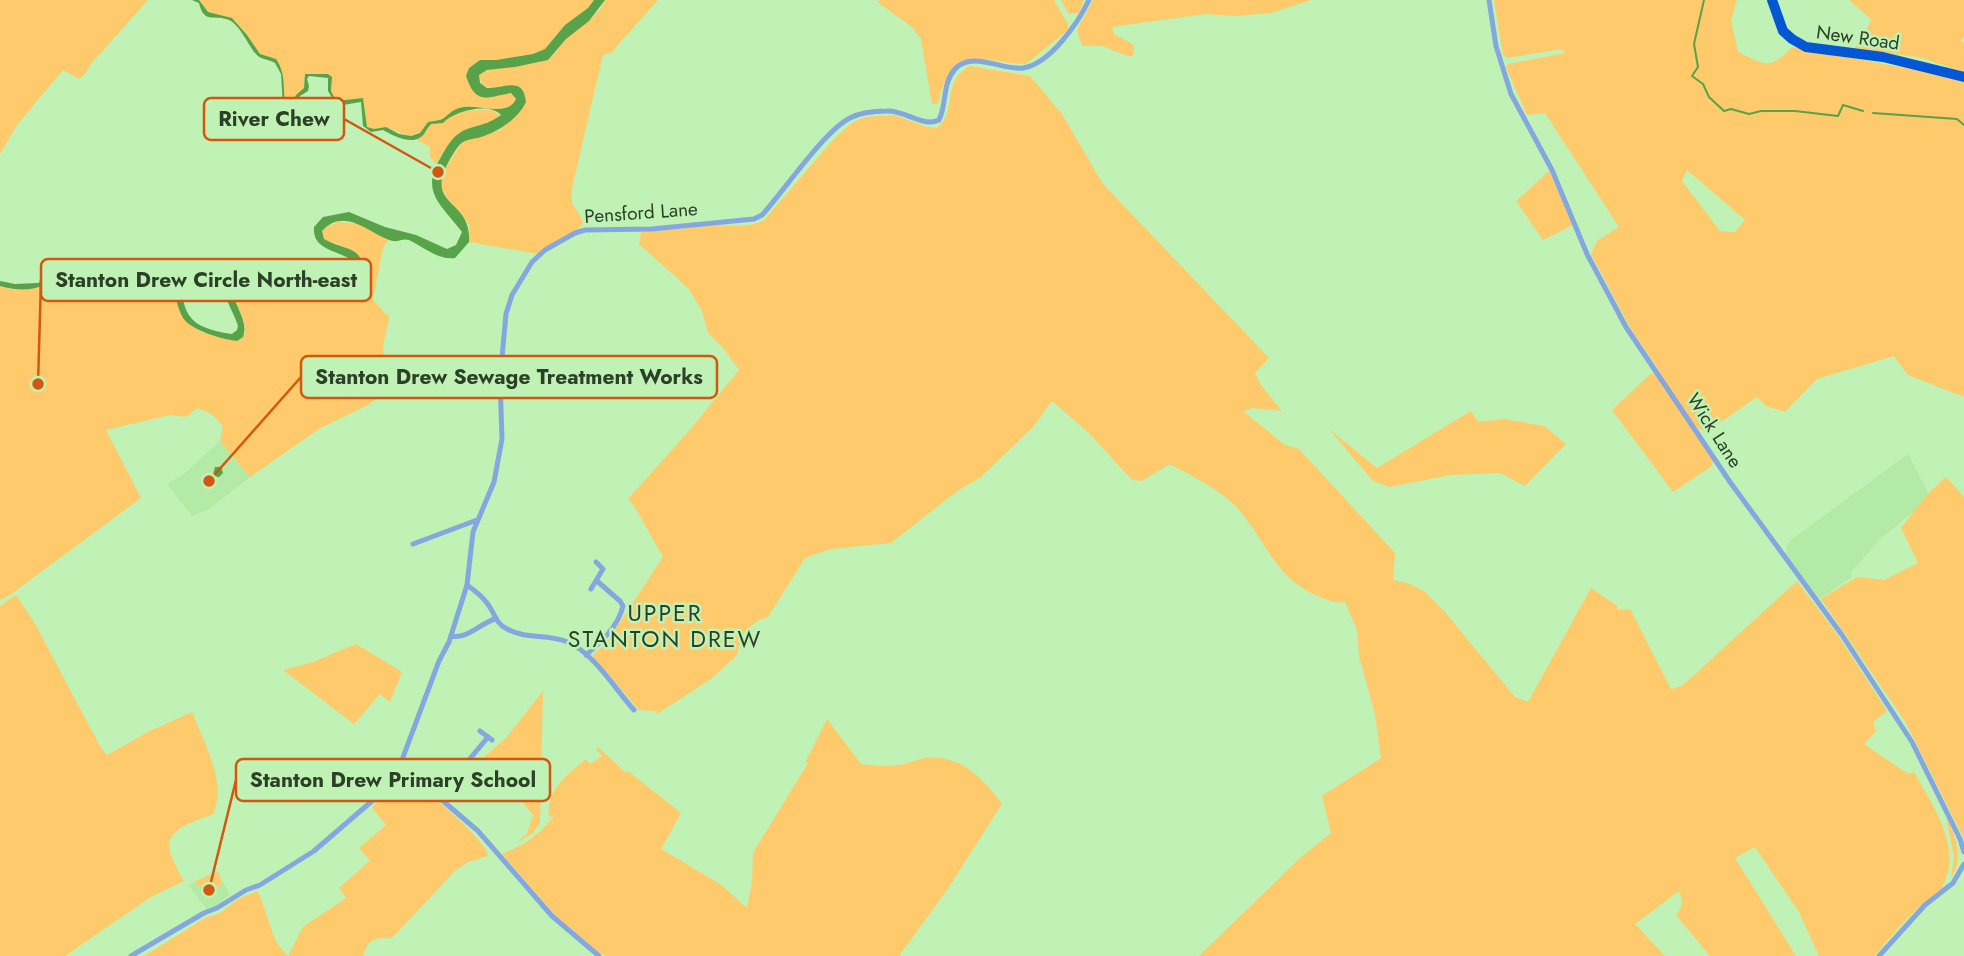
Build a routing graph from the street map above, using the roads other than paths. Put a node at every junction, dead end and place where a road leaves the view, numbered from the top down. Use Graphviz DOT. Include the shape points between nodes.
graph roads {
  1 [pos="1089,0"];
  2 [pos="1489,0"];
  3 [pos="1772,0"];
  4 [pos="1964,77"];
  5 [pos="477,520"];
  6 [pos="413,544"];
  7 [pos="596,562"];
  8 [pos="597,581"];
  9 [pos="467,585"];
  10 [pos="591,589"];
  11 [pos="495,619"];
  12 [pos="451,636"];
  13 [pos="586,654"];
  14 [pos="634,710"];
  15 [pos="480,731"];
  16 [pos="399,768"];
  17 [pos="439,796"];
  18 [pos="1964,852"];
  19 [pos="1964,864"];
  20 [pos="131,956"];
  21 [pos="599,956"];
  22 [pos="1879,956"];
  1 -- 5 [label="street, Pensford Lane" via="1072,31 1035,63 1019,68 969,62 955,70 939,120 928,122 886,111 865,113 842,123 754,219 586,230 545,250 521,277 506,314 500,379 502,439 494,482"];
  2 -- 18 [label="street, Wick Lane" via="1500,63 1511,94 1626,327 1912,742"];
  3 -- 4 [label="highway, New Road" via="1783,30 1806,47 1883,57"];
  5 -- 6 [label="street"];
  5 -- 9 [label="street, Pensford Lane"];
  7 -- 8 [label="street" via="603,569"];
  8 -- 10 [label="street"];
  8 -- 13 [label="street" via="620,601 622,611 602,642"];
  9 -- 11 [label="street" via="486,601"];
  9 -- 12 [label="street, Pensford Lane"];
  11 -- 12 [label="street" via="465,635"];
  11 -- 13 [label="street" via="517,633 566,641"];
  12 -- 16 [label="street, Pensford Lane"];
  13 -- 14 [label="street"];
  15 -- 17 [label="street" via="490,739"];
  16 -- 17 [label="street"];
  16 -- 20 [label="street, Pensford Lane" via="372,801 314,851"];
  17 -- 21 [label="street" via="478,831 552,916"];
  19 -- 22 [label="street" via="1953,883 1925,905"];
}
